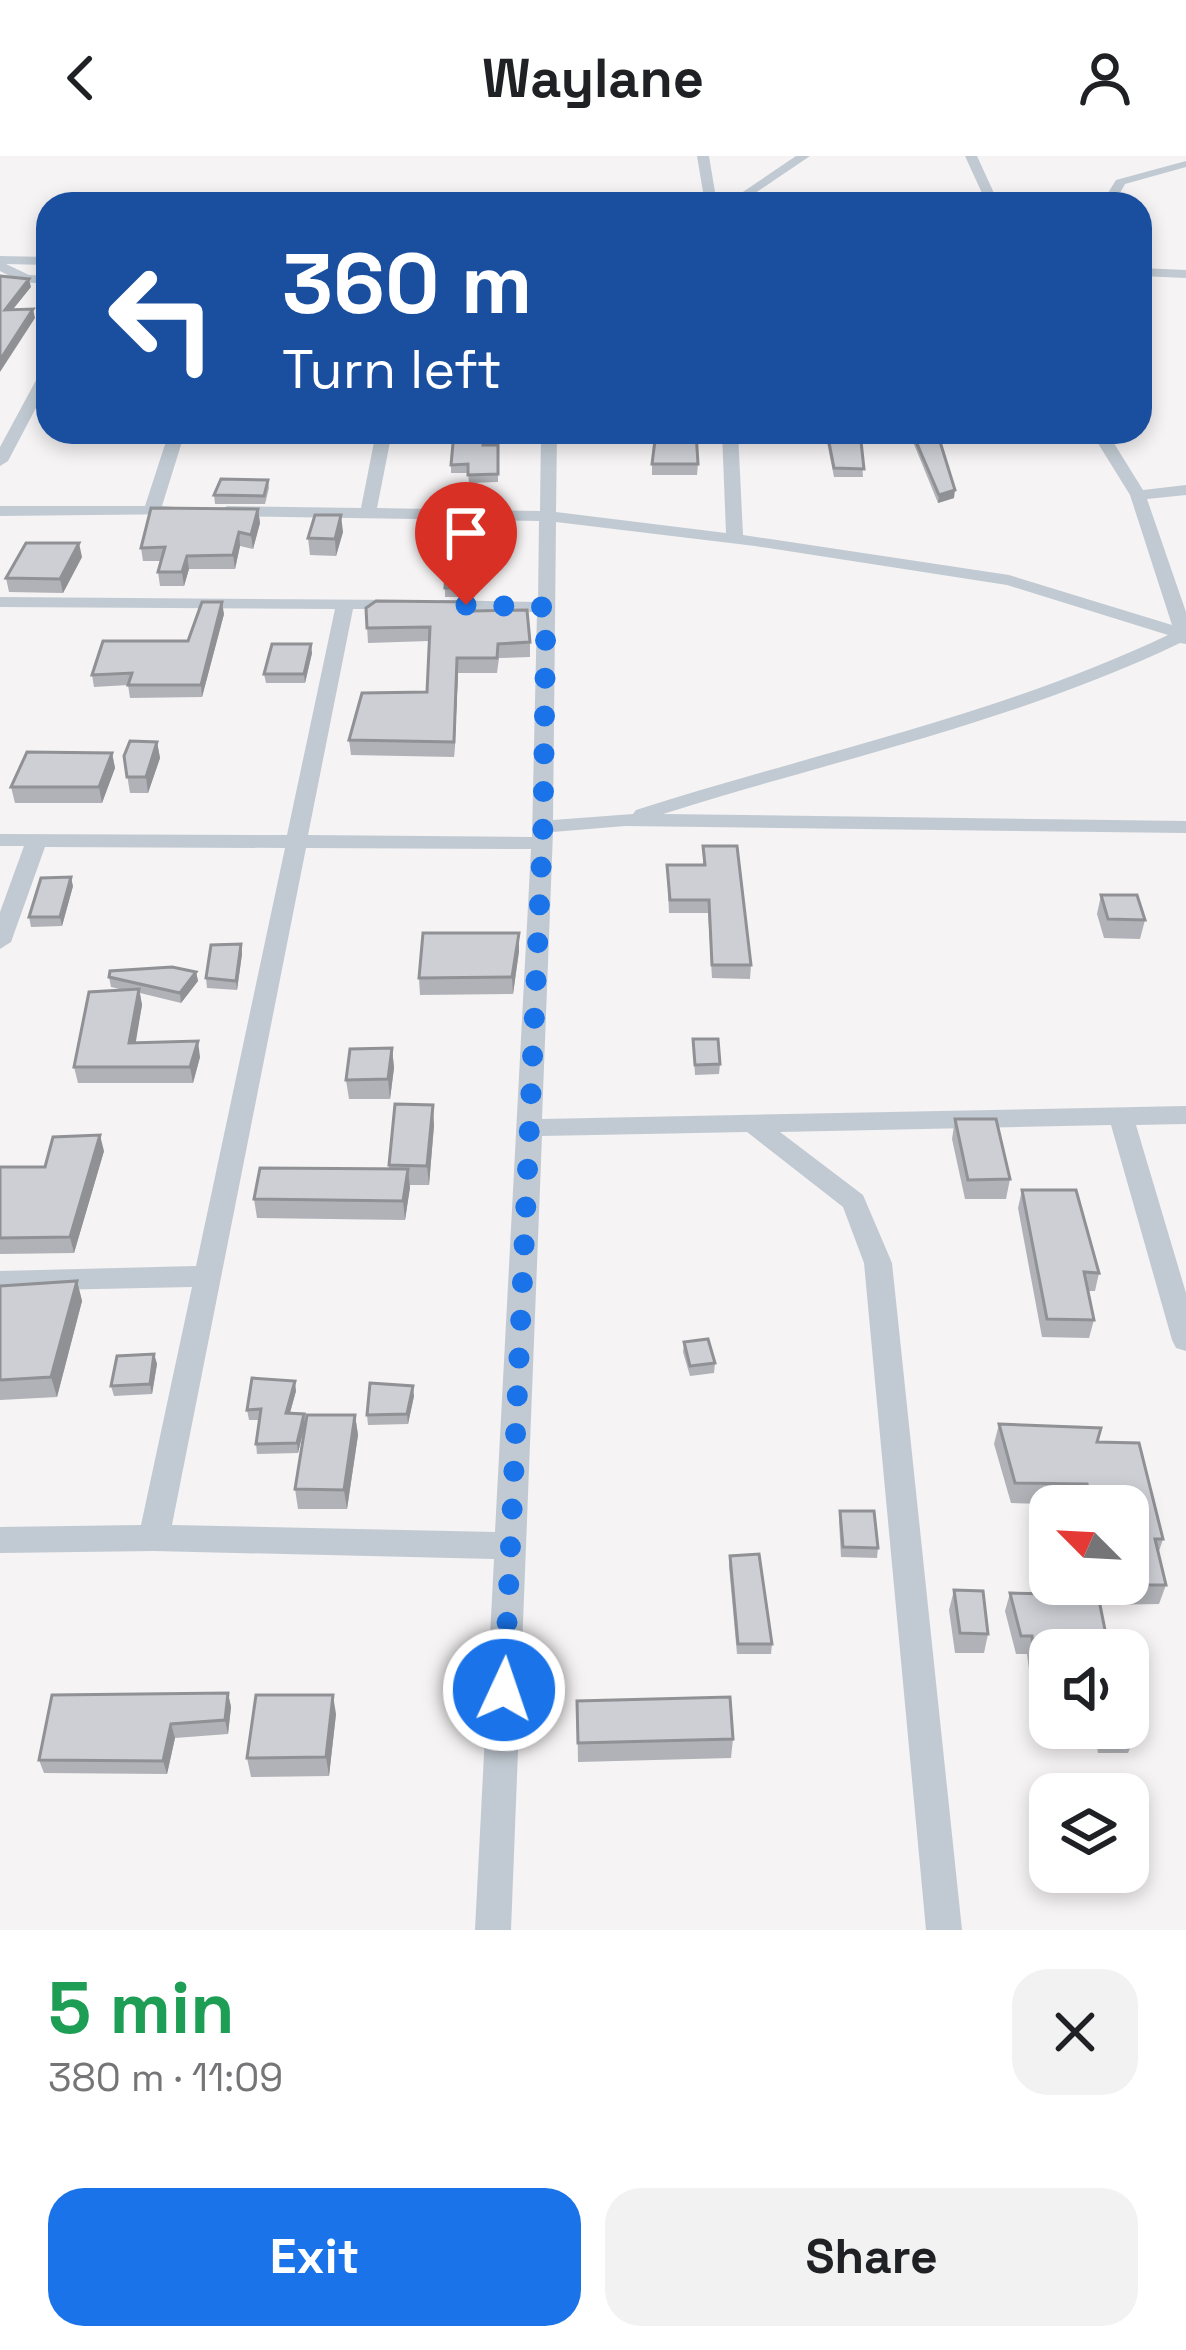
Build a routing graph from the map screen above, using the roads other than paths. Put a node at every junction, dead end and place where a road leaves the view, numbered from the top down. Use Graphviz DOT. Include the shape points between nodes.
graph roads {
  1 [pos="703,156"];
  2 [pos="805,156"];
  3 [pos="971,156"];
  4 [pos="1186,164"];
  5 [pos="710,192"];
  6 [pos="750,192"];
  7 [pos="988,192"];
  8 [pos="1115,192"];
  9 [pos="36,262"];
  10 [pos="0,263"];
  11 [pos="1152,273"];
  12 [pos="1186,274"];
  13 [pos="36,279"];
  14 [pos="36,394"];
  15 [pos="173,444"];
  16 [pos="382,444"];
  17 [pos="549,444"];
  18 [pos="731,444"];
  19 [pos="1106,444"];
  20 [pos="0,461"];
  21 [pos="1186,490"];
  22 [pos="1138,495"];
  23 [pos="0,511"];
  24 [pos="152,511"];
  25 [pos="194,511"];
  26 [pos="215,511"];
  27 [pos="368,513"];
  28 [pos="548,516"];
  29 [pos="735,538"];
  30 [pos="0,602"];
  31 [pos="345,604"];
  32 [pos="546,607"];
  33 [pos="1185,636"];
  34 [pos="625,820"];
  35 [pos="1186,827"];
  36 [pos="542,835"];
  37 [pos="0,840"];
  38 [pos="37,840"];
  39 [pos="293,842"];
  40 [pos="0,941"];
  41 [pos="1120,1114"];
  42 [pos="1186,1115"];
  43 [pos="751,1123"];
  44 [pos="529,1128"];
  45 [pos="206,1276"];
  46 [pos="0,1281"];
  47 [pos="1186,1340"];
  48 [pos="154,1538"];
  49 [pos="0,1540"];
  50 [pos="511,1546"];
  51 [pos="494,1930"];
  52 [pos="944,1930"];
  1 -- 5 [label="street"];
  2 -- 6 [label="street"];
  3 -- 7 [label="street"];
  4 -- 8 [label="street" via="1120,182"];
  9 -- 10 [label="street"];
  10 -- 13 [label="street"];
  11 -- 12 [label="street"];
  14 -- 20 [label="street"];
  15 -- 24 [label="street"];
  16 -- 27 [label="street"];
  17 -- 28 [label="street"];
  18 -- 29 [label="street"];
  19 -- 22 [label="street"];
  21 -- 22 [label="street"];
  22 -- 33 [label="street"];
  23 -- 24 [label="street"];
  24 -- 25 [label="street"];
  26 -- 27 [label="street"];
  27 -- 28 [label="street"];
  28 -- 29 [label="street"];
  28 -- 32 [label="street"];
  29 -- 33 [label="street" via="1009,580"];
  30 -- 31 [label="street"];
  31 -- 32 [label="street"];
  31 -- 39 [label="street"];
  32 -- 36 [label="street"];
  33 -- 34 [label="street" via="1070,686 888,746"];
  34 -- 35 [label="street"];
  34 -- 36 [label="street"];
  36 -- 39 [label="street"];
  36 -- 44 [label="street"];
  37 -- 38 [label="street"];
  38 -- 39 [label="street"];
  38 -- 40 [label="street"];
  39 -- 45 [label="street"];
  41 -- 42 [label="street"];
  41 -- 43 [label="street"];
  41 -- 47 [label="street"];
  43 -- 44 [label="street"];
  43 -- 52 [label="street" via="854,1202 878,1263"];
  44 -- 50 [label="street"];
  45 -- 46 [label="street"];
  45 -- 48 [label="street"];
  48 -- 49 [label="street"];
  48 -- 50 [label="street"];
  50 -- 51 [label="street"];
}
